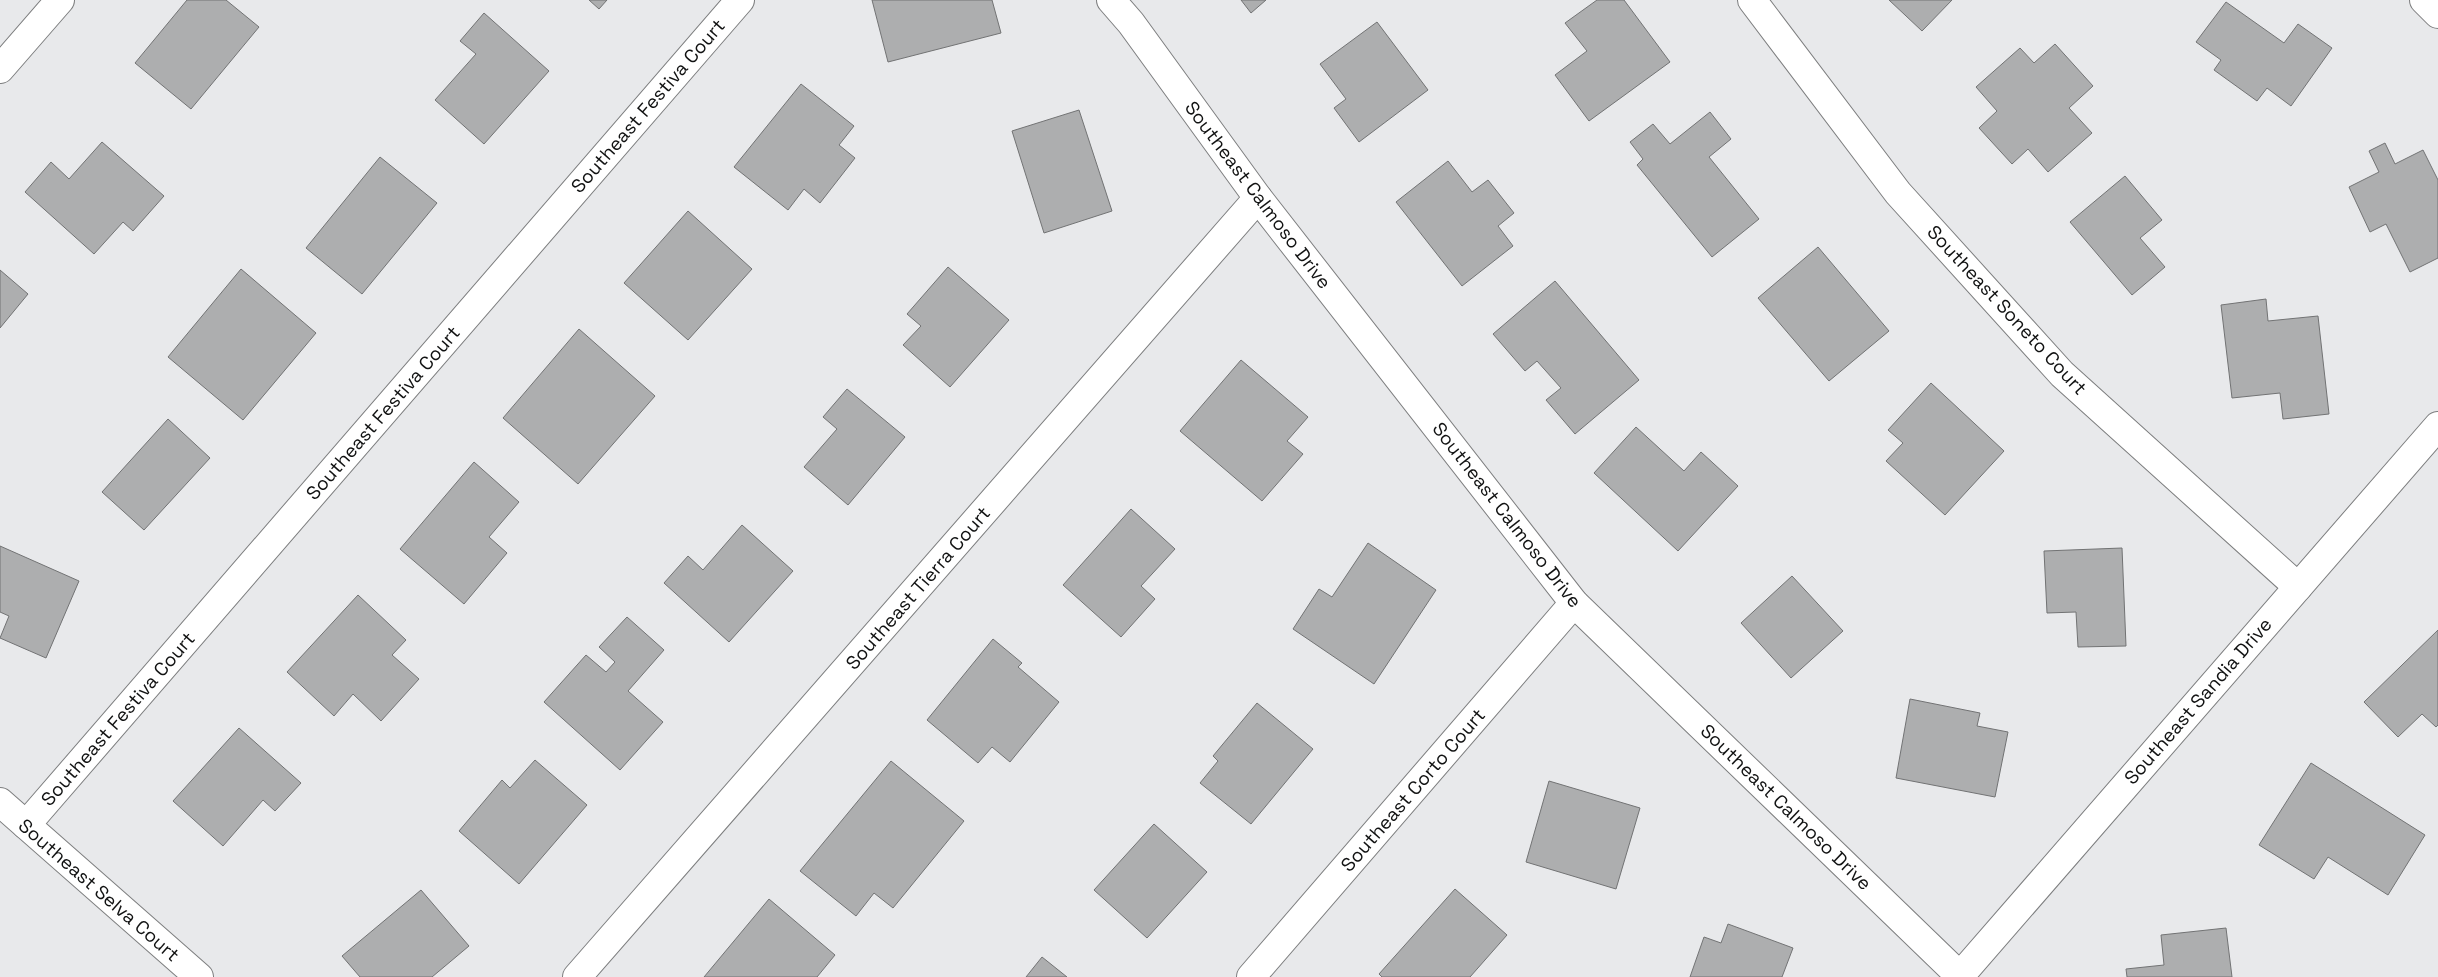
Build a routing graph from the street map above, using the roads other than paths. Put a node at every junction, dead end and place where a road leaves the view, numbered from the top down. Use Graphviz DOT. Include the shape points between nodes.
graph roads {
  1 [pos="60,0"];
  2 [pos="740,0"];
  3 [pos="1111,0"];
  4 [pos="1752,0"];
  5 [pos="2424,0"];
  6 [pos="2438,14"];
  7 [pos="0,69"];
  8 [pos="1258,198"];
  9 [pos="2438,426"];
  10 [pos="2298,587"];
  11 [pos="1574,603"];
  12 [pos="0,802"];
  13 [pos="26,825"];
  14 [pos="199,977"];
  15 [pos="577,977"];
  16 [pos="1251,977"];
  17 [pos="1960,977"];
  1 -- 7 [label="street"];
  2 -- 13 [label="street, Southeast Festiva Court"];
  3 -- 8 [label="street, Southeast Calmoso Drive"];
  4 -- 10 [label="street, Southeast Soneto Court" via="1898,193 2062,374"];
  5 -- 6 [label="street"];
  8 -- 11 [label="street, Southeast Calmoso Drive"];
  8 -- 15 [label="street, Southeast Tierra Court"];
  9 -- 10 [label="street, Southeast Sandia Drive"];
  10 -- 17 [label="street, Southeast Sandia Drive"];
  11 -- 16 [label="street, Southeast Corto Court"];
  11 -- 17 [label="street, Southeast Calmoso Drive"];
  12 -- 13 [label="street, Southeast Selva Court"];
  13 -- 14 [label="street, Southeast Selva Court"];
}
